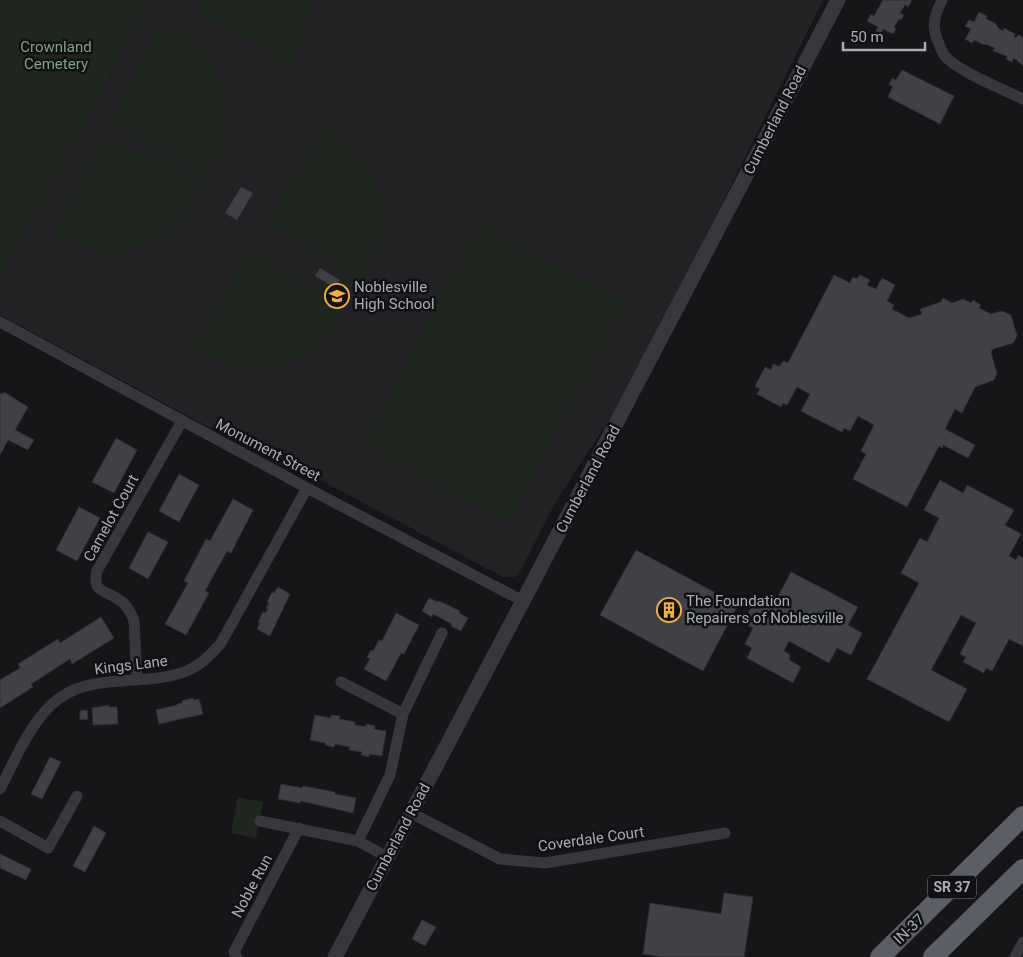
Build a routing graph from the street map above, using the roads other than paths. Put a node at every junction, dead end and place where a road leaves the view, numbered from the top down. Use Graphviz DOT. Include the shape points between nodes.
graph roads {
  1 [pos="838,0"];
  2 [pos="942,0"];
  3 [pos="1023,98"];
  4 [pos="0,322"];
  5 [pos="182,420"];
  6 [pos="307,488"];
  7 [pos="523,601"];
  8 [pos="442,633"];
  9 [pos="137,680"];
  10 [pos="341,682"];
  11 [pos="403,714"];
  12 [pos="0,789"];
  13 [pos="77,796"];
  14 [pos="411,813"];
  15 [pos="1023,816"];
  16 [pos="0,821"];
  17 [pos="260,821"];
  18 [pos="299,828"];
  19 [pos="725,833"];
  20 [pos="358,841"];
  21 [pos="387,857"];
  22 [pos="1023,869"];
  23 [pos="1023,942"];
  24 [pos="237,957"];
  25 [pos="335,957"];
  26 [pos="880,957"];
  27 [pos="933,957"];
  28 [pos="1015,957"];
  1 -- 7 [label="street, Cumberland Road"];
  2 -- 3 [label="street" via="934,24 944,54 966,71"];
  4 -- 5 [label="street, Monument Street"];
  5 -- 6 [label="street, Monument Street"];
  5 -- 9 [label="street, Camelot Court" via="95,579 100,590 118,599 132,615"];
  6 -- 7 [label="street, Monument Street"];
  6 -- 9 [label="street, Kings Lane" via="213,652 190,670"];
  7 -- 14 [label="street, Cumberland Road"];
  8 -- 11 [label="street"];
  9 -- 12 [label="street, Kings Lane" via="94,684 65,695 52,704 35,724"];
  10 -- 11 [label="street"];
  11 -- 20 [label="street" via="390,775"];
  13 -- 16 [label="street" via="48,848"];
  14 -- 19 [label="street, Coverdale Court" via="500,859 545,863"];
  14 -- 21 [label="street, Cumberland Road"];
  15 -- 26 [label="highway, IN-37 / SR 37"];
  17 -- 18 [label="street"];
  18 -- 20 [label="street"];
  18 -- 24 [label="street, Noble Run" via="234,952"];
  20 -- 21 [label="street"];
  21 -- 25 [label="street, Cumberland Road"];
  22 -- 27 [label="highway, SR 37"];
  23 -- 28 [label="street"];
}
